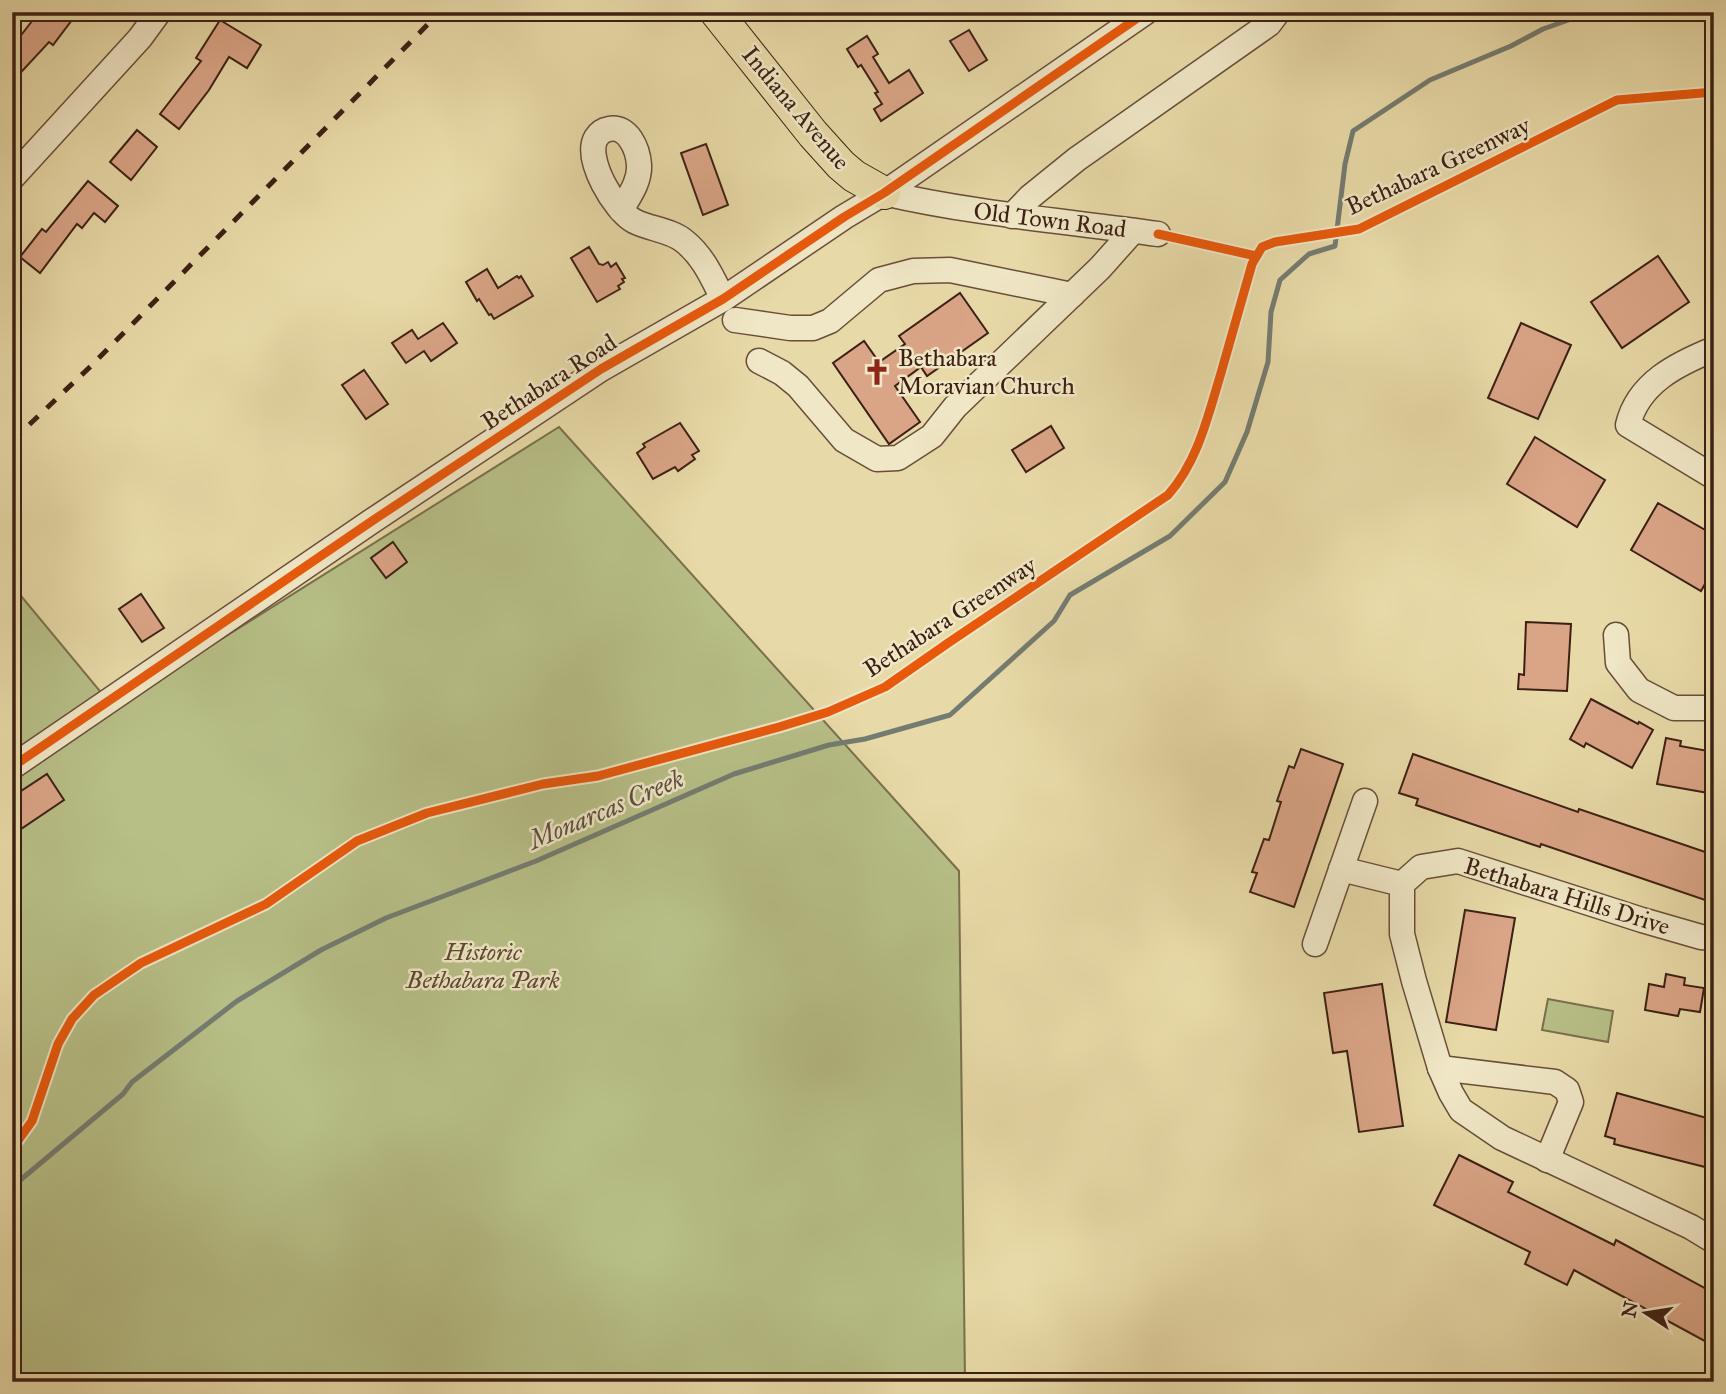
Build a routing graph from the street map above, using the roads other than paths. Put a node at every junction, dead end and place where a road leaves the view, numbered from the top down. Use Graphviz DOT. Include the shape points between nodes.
graph roads {
  1 [pos="159,12"];
  2 [pos="716,12"];
  3 [pos="1146,12"];
  4 [pos="1278,12"];
  5 [pos="12,178"];
  6 [pos="884,193"];
  7 [pos="621,210"];
  8 [pos="1012,216"];
  9 [pos="1133,231"];
  10 [pos="1158,234"];
  11 [pos="1072,295"];
  12 [pos="723,299"];
  13 [pos="735,320"];
  14 [pos="1714,349"];
  15 [pos="759,361"];
  16 [pos="1714,477"];
  17 [pos="1616,635"];
  18 [pos="1714,708"];
  19 [pos="12,767"];
  20 [pos="1365,800"];
  21 [pos="1341,869"];
  22 [pos="1402,884"];
  23 [pos="1714,938"];
  24 [pos="1315,944"];
  25 [pos="1440,1068"];
  26 [pos="1547,1160"];
  27 [pos="1714,1241"];
  1 -- 5 [label="street"];
  2 -- 6 [label="main road, Indiana Avenue" via="834,157 854,176"];
  3 -- 6 [label="street, Bethabara Road"];
  4 -- 8 [label="street" via="1269,24 1077,159"];
  6 -- 8 [label="street, Old Town Road"];
  6 -- 12 [label="street, Bethabara Road"];
  7 -- 12 [label="street" via="632,220 682,239 704,262"];
  8 -- 9 [label="street, Old Town Road"];
  9 -- 10 [label="street, Old Town Road"];
  9 -- 11 [label="street"];
  11 -- 13 [label="street" via="950,270 913,271 879,281 830,321 813,328"];
  11 -- 15 [label="street" via="955,407 932,436 898,458 877,459 844,440 798,386"];
  12 -- 19 [label="street, Bethabara Road" via="601,369"];
  14 -- 16 [label="street" via="1682,362 1650,384 1637,398 1628,425"];
  17 -- 18 [label="street" via="1618,663 1639,690 1674,708"];
  20 -- 21 [label="street"];
  21 -- 22 [label="street"];
  21 -- 24 [label="street"];
  22 -- 23 [label="street, Bethabara Hills Drive" via="1421,867 1458,861 1642,920"];
  22 -- 25 [label="street" via="1402,934"];
  25 -- 26 [label="street" via="1461,1110 1502,1138"];
  25 -- 26 [label="street" via="1555,1082 1567,1090 1571,1102"];
  26 -- 27 [label="street"];
}
